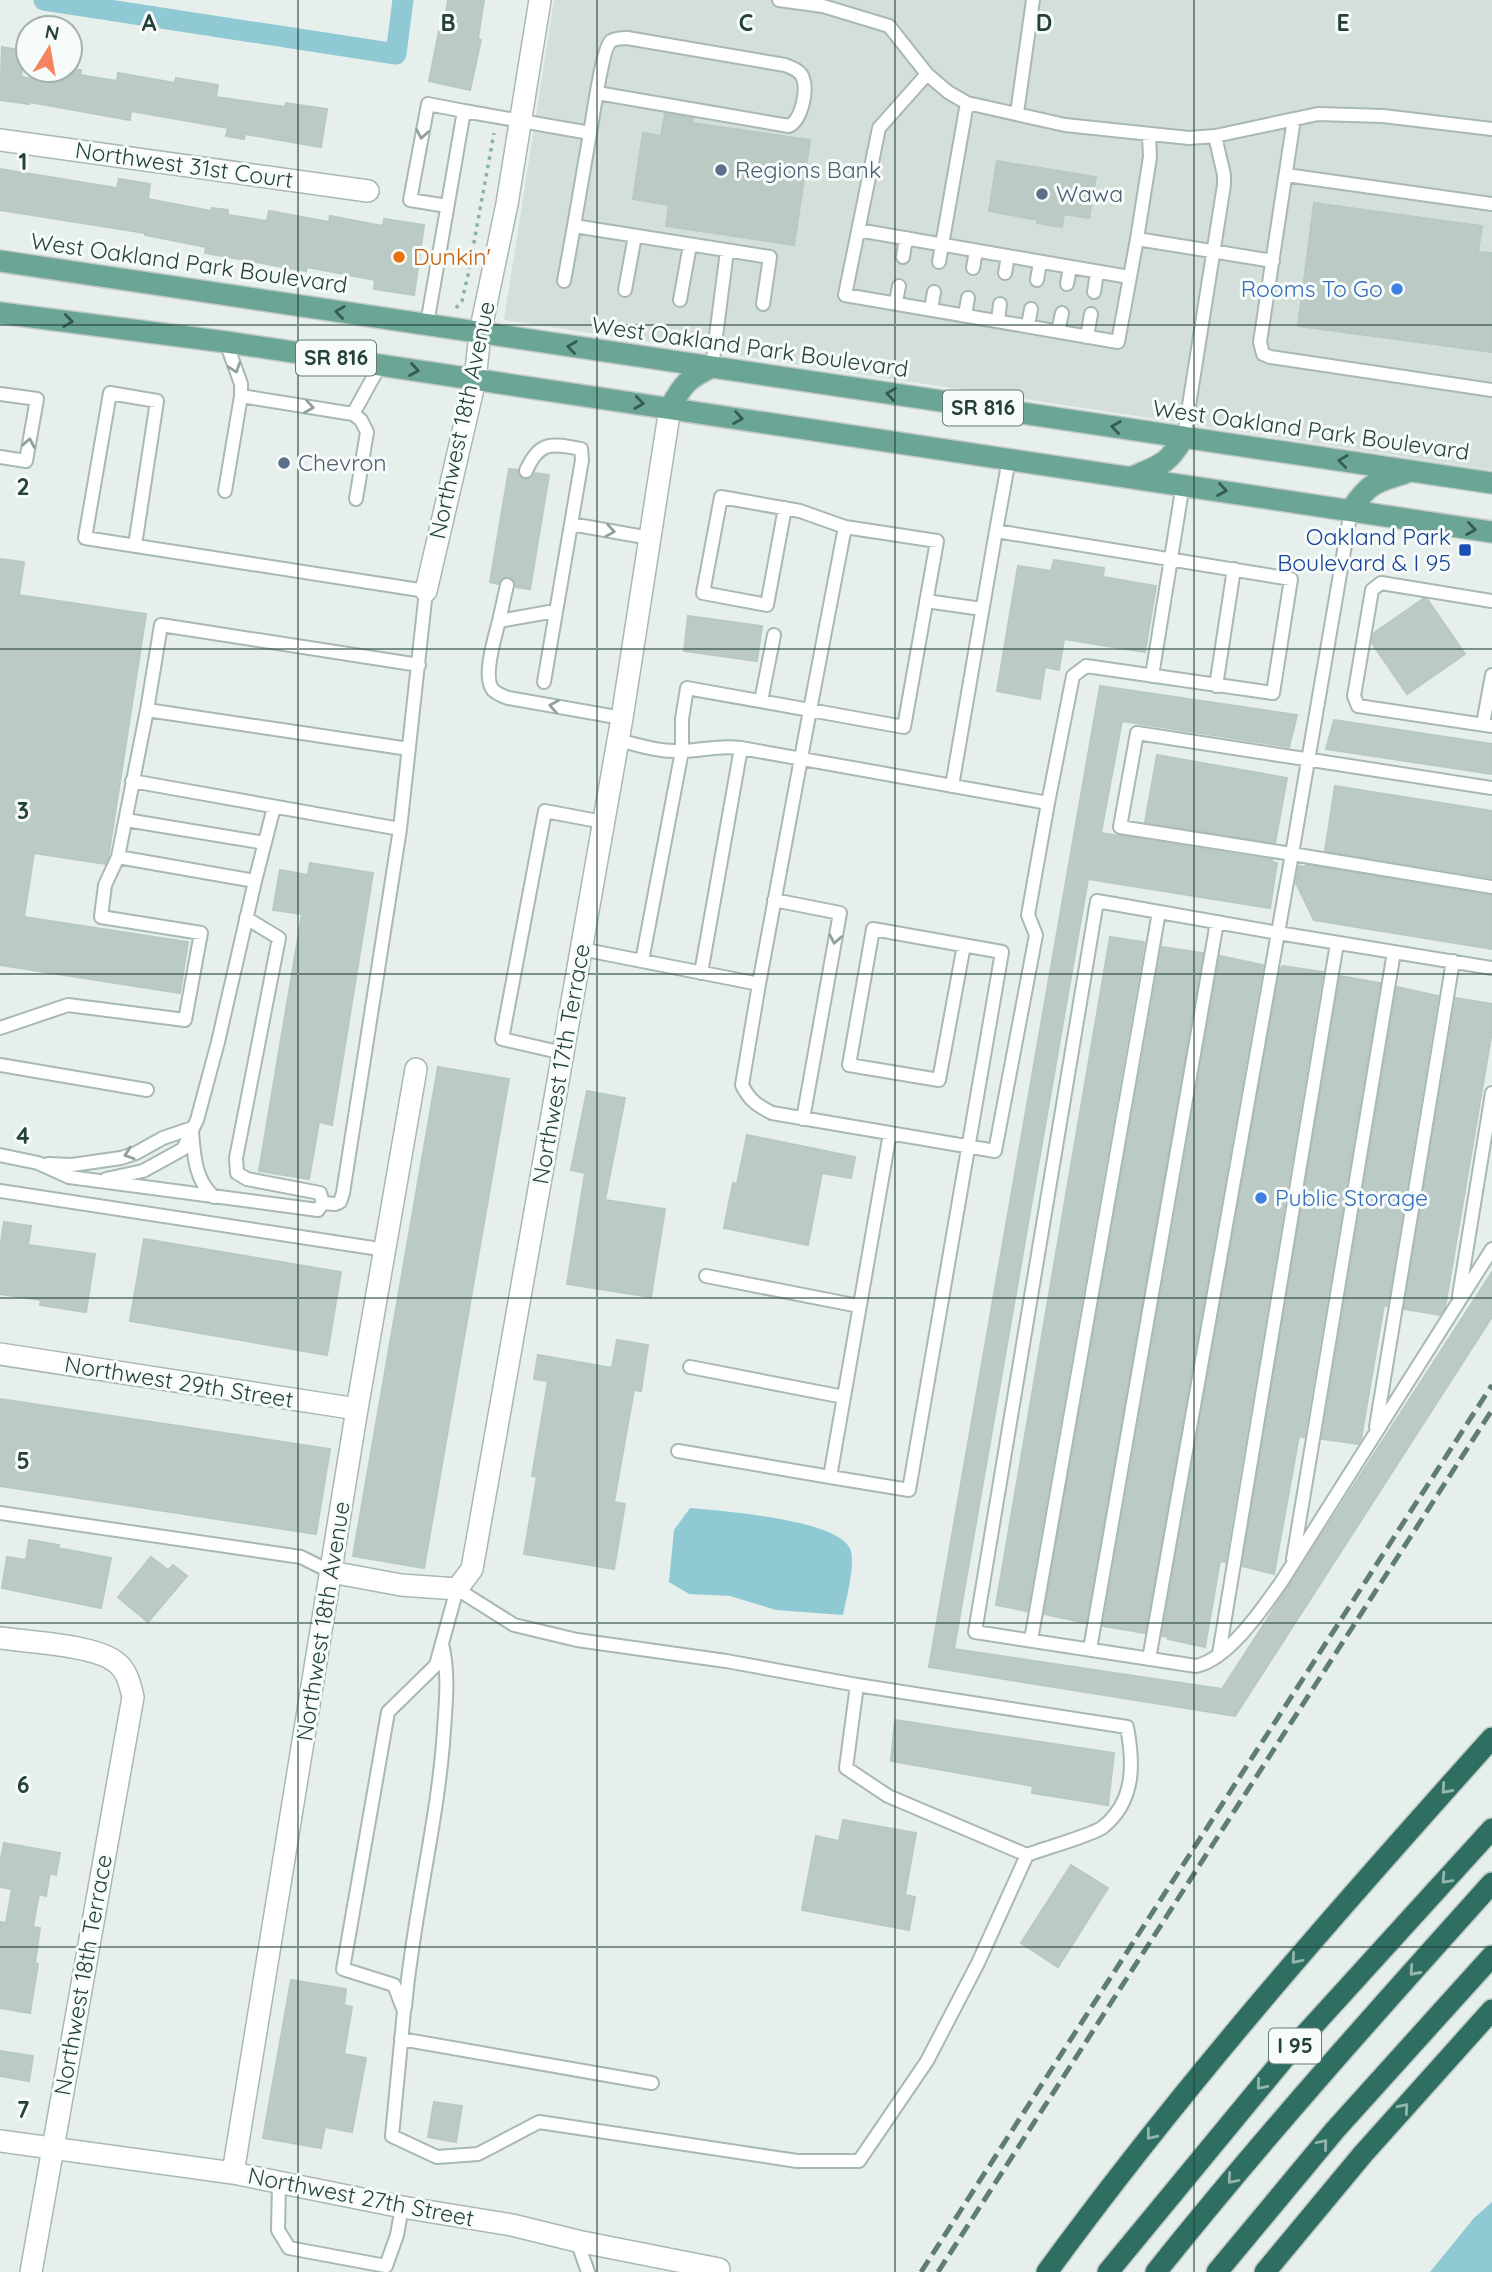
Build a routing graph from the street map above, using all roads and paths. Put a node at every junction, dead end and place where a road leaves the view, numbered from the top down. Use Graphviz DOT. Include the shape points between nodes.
graph roads {
  1 [pos="540,0"];
  2 [pos="779,0"];
  3 [pos="1033,0"];
  4 [pos="927,74"];
  5 [pos="597,93"];
  6 [pos="967,103"];
  7 [pos="464,111"];
  8 [pos="1017,113"];
  9 [pos="497,117"];
  10 [pos="1294,120"];
  11 [pos="521,122"];
  12 [pos="1492,129"];
  13 [pos="590,133"];
  14 [pos="1149,135"];
  15 [pos="1215,136"];
  16 [pos="0,140"];
  17 [pos="1286,175"];
  18 [pos="368,191"];
  19 [pos="1492,204"];
  20 [pos="447,206"];
  21 [pos="574,226"];
  22 [pos="858,230"];
  23 [pos="635,236"];
  24 [pos="906,238"];
  25 [pos="1137,239"];
  26 [pos="690,245"];
  27 [pos="942,245"];
  28 [pos="727,251"];
  29 [pos="976,251"];
  30 [pos="1214,253"];
  31 [pos="1008,256"];
  32 [pos="903,257"];
  33 [pos="0,261"];
  34 [pos="1273,261"];
  35 [pos="939,262"];
  36 [pos="1040,262"];
  37 [pos="1070,267"];
  38 [pos="973,268"];
  39 [pos="1097,272"];
  40 [pos="1005,273"];
  41 [pos="1129,277"];
  42 [pos="1037,280"];
  43 [pos="564,281"];
  44 [pos="1067,284"];
  45 [pos="899,286"];
  46 [pos="625,290"];
  47 [pos="934,292"];
  48 [pos="1094,292"];
  49 [pos="968,298"];
  50 [pos="680,300"];
  51 [pos="896,302"];
  52 [pos="763,304"];
  53 [pos="1000,304"];
  54 [pos="931,309"];
  55 [pos="1031,309"];
  56 [pos="0,313"];
  57 [pos="1062,313"];
  58 [pos="1091,314"];
  59 [pos="428,315"];
  60 [pos="965,315"];
  61 [pos="998,321"];
  62 [pos="1028,326"];
  63 [pos="1058,332"];
  64 [pos="480,333"];
  65 [pos="1087,337"];
  66 [pos="226,342"];
  67 [pos="380,365"];
  68 [pos="712,368"];
  69 [pos="475,380"];
  70 [pos="1492,390"];
  71 [pos="0,394"];
  72 [pos="242,396"];
  73 [pos="670,408"];
  74 [pos="353,414"];
  75 [pos="1184,437"];
  76 [pos="0,457"];
  77 [pos="1009,459"];
  78 [pos="526,471"];
  79 [pos="1411,471"];
  80 [pos="1130,478"];
  81 [pos="1492,483"];
  82 [pos="1183,484"];
  83 [pos="225,491"];
  84 [pos="356,499"];
  85 [pos="785,508"];
  86 [pos="1351,510"];
  87 [pos="571,524"];
  88 [pos="845,527"];
  89 [pos="996,531"];
  90 [pos="1492,532"];
  91 [pos="650,538"];
  92 [pos="135,545"];
  93 [pos="1171,559"];
  94 [pos="1234,569"];
  95 [pos="507,585"];
  96 [pos="426,591"];
  97 [pos="926,601"];
  98 [pos="1492,601"];
  99 [pos="982,609"];
  100 [pos="555,611"];
  101 [pos="499,621"];
  102 [pos="774,635"];
  103 [pos="419,665"];
  104 [pos="1492,675"];
  105 [pos="1152,676"];
  106 [pos="544,682"];
  107 [pos="1216,686"];
  108 [pos="761,701"];
  109 [pos="147,709"];
  110 [pos="810,710"];
  111 [pos="622,718"];
  112 [pos="1487,725"];
  113 [pos="618,740"];
  114 [pos="741,748"];
  115 [pos="409,749"];
  116 [pos="682,751"];
  117 [pos="801,759"];
  118 [pos="1307,760"];
  119 [pos="132,782"];
  120 [pos="952,786"];
  121 [pos="1492,788"];
  122 [pos="1048,803"];
  123 [pos="274,807"];
  124 [pos="126,820"];
  125 [pos="603,822"];
  126 [pos="400,829"];
  127 [pos="265,843"];
  128 [pos="1292,854"];
  129 [pos="118,857"];
  130 [pos="255,881"];
  131 [pos="1492,887"];
  132 [pos="774,900"];
  133 [pos="1159,912"];
  134 [pos="246,918"];
  135 [pos="1217,922"];
  136 [pos="1279,933"];
  137 [pos="1337,943"];
  138 [pos="964,945"];
  139 [pos="581,949"];
  140 [pos="1394,952"];
  141 [pos="642,961"];
  142 [pos="1453,961"];
  143 [pos="1492,968"];
  144 [pos="701,973"];
  145 [pos="759,984"];
  146 [pos="0,1028"];
  147 [pos="563,1053"];
  148 [pos="0,1065"];
  149 [pos="416,1069"];
  150 [pos="147,1090"];
  151 [pos="1492,1093"];
  152 [pos="803,1119"];
  153 [pos="192,1128"];
  154 [pos="890,1133"];
  155 [pos="968,1147"];
  156 [pos="0,1156"];
  157 [pos="38,1163"];
  158 [pos="99,1181"];
  159 [pos="0,1191"];
  160 [pos="214,1197"];
  161 [pos="323,1203"];
  162 [pos="1492,1249"];
  163 [pos="386,1250"];
  164 [pos="706,1276"];
  165 [pos="1458,1304"];
  166 [pos="859,1306"];
  167 [pos="0,1354"];
  168 [pos="690,1367"];
  169 [pos="844,1397"];
  170 [pos="357,1409"];
  171 [pos="1375,1434"];
  172 [pos="678,1451"];
  173 [pos="830,1477"];
  174 [pos="0,1513"];
  175 [pos="1292,1566"];
  176 [pos="331,1572"];
  177 [pos="457,1589"];
  178 [pos="0,1638"];
  179 [pos="1031,1640"];
  180 [pos="442,1644"];
  181 [pos="1090,1649"];
  182 [pos="1219,1654"];
  183 [pos="1149,1659"];
  184 [pos="857,1685"];
  185 [pos="1492,1738"];
  186 [pos="1492,1829"];
  187 [pos="1027,1855"];
  188 [pos="1492,1883"];
  189 [pos="1492,1956"];
  190 [pos="1492,2010"];
  191 [pos="404,2011"];
  192 [pos="401,2039"];
  193 [pos="652,2083"];
  194 [pos="0,2141"];
  195 [pos="52,2149"];
  196 [pos="233,2173"];
  197 [pos="279,2183"];
  198 [pos="402,2207"];
  199 [pos="576,2241"];
  200 [pos="718,2271"];
  201 [pos="31,2272"];
  202 [pos="588,2272"];
  203 [pos="1047,2272"];
  204 [pos="1108,2272"];
  205 [pos="1156,2272"];
  206 [pos="1217,2272"];
  207 [pos="1265,2272"];
  1 -- 11 [label="street, Northwest 18th Avenue"];
  2 -- 4 [label="lane" via="823,6 889,26"];
  3 -- 8 [label="lane"];
  4 -- 6 [label="lane"];
  4 -- 22 [label="lane" via="879,128"];
  5 -- 5 [label="lane" via="606,49 610,42 627,38 785,65 796,69 804,86 800,114 789,126"];
  5 -- 13 [label="lane"];
  6 -- 8 [label="lane"];
  6 -- 27 [label="lane"];
  7 -- 9 [label="lane"];
  7 -- 20 [label="lane"];
  7 -- 20 [label="lane, one-way" via="428,104 410,200"];
  8 -- 14 [label="lane" via="1065,125"];
  9 -- 11 [label="lane"];
  9 -- 59 [label="path" via="462,300 459,307"];
  10 -- 12 [label="lane" via="1318,114 1383,116"];
  10 -- 15 [label="lane"];
  10 -- 17 [label="lane"];
  11 -- 13 [label="lane"];
  11 -- 64 [label="street, Northwest 18th Avenue"];
  13 -- 21 [label="lane"];
  14 -- 15 [label="lane"];
  14 -- 25 [label="lane" via="1150,157"];
  15 -- 30 [label="lane" via="1224,185"];
  16 -- 18 [label="street, Northwest 31st Court"];
  17 -- 19 [label="lane"];
  17 -- 34 [label="lane"];
  20 -- 59 [label="lane"];
  21 -- 23 [label="lane"];
  21 -- 43 [label="lane"];
  22 -- 24 [label="lane"];
  22 -- 51 [label="lane" via="845,295"];
  23 -- 26 [label="lane"];
  23 -- 46 [label="lane"];
  24 -- 27 [label="lane"];
  24 -- 32 [label="lane"];
  25 -- 30 [label="lane"];
  25 -- 41 [label="lane"];
  26 -- 28 [label="lane"];
  26 -- 50 [label="lane"];
  27 -- 29 [label="lane"];
  27 -- 35 [label="lane"];
  28 -- 52 [label="lane" via="770,257"];
  28 -- 68 [label="lane"];
  29 -- 31 [label="lane"];
  29 -- 38 [label="lane"];
  30 -- 34 [label="lane"];
  30 -- 75 [label="lane"];
  31 -- 36 [label="lane"];
  31 -- 40 [label="lane"];
  59 -- 33 [label="main road, West Oakland Park Boulevard / SR 816, one-way"];
  34 -- 70 [label="lane" via="1260,342 1263,354"];
  36 -- 37 [label="lane"];
  36 -- 42 [label="lane"];
  37 -- 39 [label="lane"];
  37 -- 44 [label="lane"];
  39 -- 41 [label="lane"];
  39 -- 48 [label="lane"];
  41 -- 65 [label="lane" via="1118,342"];
  45 -- 51 [label="lane"];
  47 -- 54 [label="lane"];
  49 -- 60 [label="lane"];
  51 -- 54 [label="lane"];
  53 -- 61 [label="lane"];
  54 -- 60 [label="lane"];
  55 -- 62 [label="lane"];
  56 -- 66 [label="main road, SR 816, one-way"];
  57 -- 63 [label="lane"];
  58 -- 65 [label="lane"];
  59 -- 64 [label="main road, West Oakland Park Boulevard / SR 816"];
  60 -- 61 [label="lane"];
  61 -- 62 [label="lane"];
  62 -- 63 [label="lane"];
  63 -- 65 [label="lane"];
  68 -- 64 [label="main road, West Oakland Park Boulevard / SR 816, one-way"];
  64 -- 69 [label="street, Northwest 18th Avenue"];
  66 -- 67 [label="main road, SR 816"];
  66 -- 72 [label="lane, one-way"];
  67 -- 69 [label="main road, SR 816, one-way"];
  67 -- 74 [label="lane"];
  68 -- 73 [label="main road" via="691,377"];
  75 -- 68 [label="main road, West Oakland Park Boulevard / SR 816, one-way"];
  69 -- 73 [label="main road, SR 816, one-way"];
  69 -- 96 [label="street, Northwest 18th Avenue"];
  76 -- 71 [label="lane, one-way" via="26,461 37,399"];
  72 -- 74 [label="lane, one-way"];
  72 -- 83 [label="lane"];
  73 -- 77 [label="main road, SR 816, one-way"];
  73 -- 91 [label="street, Northwest 17th Terrace"];
  74 -- 84 [label="lane" via="367,432"];
  79 -- 75 [label="main road, West Oakland Park Boulevard / SR 816, one-way"];
  75 -- 80 [label="main road" via="1171,458"];
  77 -- 80 [label="main road, SR 816"];
  77 -- 89 [label="lane"];
  78 -- 87 [label="lane" via="533,456 546,446 554,443 581,449"];
  79 -- 81 [label="main road, West Oakland Park Boulevard / SR 816"];
  79 -- 86 [label="main road" via="1365,489"];
  80 -- 82 [label="main road, SR 816"];
  82 -- 86 [label="main road, SR 816, one-way"];
  82 -- 93 [label="lane"];
  85 -- 85 [label="lane" via="721,497 703,593 767,605"];
  85 -- 88 [label="lane"];
  86 -- 90 [label="main road, SR 816, one-way"];
  86 -- 118 [label="lane"];
  87 -- 91 [label="lane, one-way"];
  87 -- 100 [label="lane"];
  88 -- 97 [label="lane" via="937,541"];
  88 -- 110 [label="lane"];
  89 -- 93 [label="lane"];
  89 -- 99 [label="lane"];
  91 -- 111 [label="street, Northwest 17th Terrace"];
  92 -- 92 [label="lane" via="85,538 110,393 157,401"];
  92 -- 96 [label="lane"];
  93 -- 94 [label="lane"];
  93 -- 105 [label="lane"];
  94 -- 107 [label="lane"];
  94 -- 107 [label="lane" via="1292,579 1273,693"];
  95 -- 101 [label="lane"];
  96 -- 103 [label="lane"];
  97 -- 99 [label="lane"];
  97 -- 110 [label="lane" via="904,727"];
  98 -- 112 [label="lane" via="1381,583 1372,590 1354,696 1358,706"];
  99 -- 120 [label="lane"];
  100 -- 101 [label="lane"];
  100 -- 106 [label="lane"];
  111 -- 101 [label="lane, one-way" via="495,692 488,677"];
  102 -- 108 [label="lane"];
  103 -- 109 [label="lane" via="161,625"];
  103 -- 115 [label="lane"];
  104 -- 112 [label="lane"];
  105 -- 107 [label="lane"];
  105 -- 122 [label="lane" via="1086,666 1073,676"];
  108 -- 110 [label="lane"];
  108 -- 116 [label="lane" via="687,688"];
  109 -- 115 [label="lane"];
  109 -- 119 [label="lane"];
  110 -- 117 [label="lane"];
  111 -- 113 [label="street, Northwest 17th Terrace"];
  113 -- 116 [label="lane"];
  113 -- 125 [label="street, Northwest 17th Terrace"];
  114 -- 116 [label="lane"];
  114 -- 117 [label="lane"];
  114 -- 144 [label="lane"];
  115 -- 126 [label="lane"];
  116 -- 141 [label="lane"];
  117 -- 120 [label="lane"];
  117 -- 132 [label="lane"];
  118 -- 121 [label="lane"];
  118 -- 128 [label="lane"];
  118 -- 128 [label="lane" via="1137,733 1120,827"];
  119 -- 123 [label="lane"];
  119 -- 124 [label="lane"];
  120 -- 122 [label="lane"];
  122 -- 155 [label="lane" via="1028,915 1036,935 995,1152"];
  123 -- 126 [label="lane"];
  123 -- 127 [label="lane"];
  124 -- 127 [label="lane"];
  124 -- 129 [label="lane"];
  125 -- 139 [label="street, Northwest 17th Terrace"];
  125 -- 147 [label="lane" via="545,811 502,1039"];
  126 -- 161 [label="lane" via="343,1193 340,1202"];
  127 -- 130 [label="lane"];
  128 -- 131 [label="lane"];
  128 -- 136 [label="lane"];
  129 -- 130 [label="lane"];
  129 -- 146 [label="lane" via="105,885 101,917 201,933 185,1020 68,1005"];
  130 -- 134 [label="lane"];
  132 -- 145 [label="lane"];
  132 -- 152 [label="lane, one-way" via="840,913"];
  133 -- 135 [label="lane"];
  133 -- 179 [label="lane"];
  133 -- 179 [label="lane" via="1097,901 975,1632"];
  134 -- 153 [label="lane" via="218,1042"];
  134 -- 161 [label="lane" via="279,938 236,1158 237,1173 320,1193"];
  135 -- 136 [label="lane"];
  135 -- 181 [label="lane"];
  136 -- 137 [label="lane"];
  136 -- 183 [label="lane"];
  137 -- 140 [label="lane"];
  137 -- 182 [label="lane"];
  138 -- 138 [label="lane" via="873,929 849,1065 939,1080"];
  138 -- 155 [label="lane" via="1002,952"];
  139 -- 141 [label="lane"];
  139 -- 147 [label="street, Northwest 17th Terrace"];
  140 -- 142 [label="lane"];
  140 -- 175 [label="lane"];
  141 -- 144 [label="lane"];
  142 -- 143 [label="lane"];
  142 -- 171 [label="lane"];
  144 -- 145 [label="lane"];
  145 -- 152 [label="lane" via="742,1085 747,1096 772,1113"];
  147 -- 177 [label="street, Northwest 17th Terrace" via="472,1569"];
  148 -- 150 [label="lane"];
  149 -- 163 [label="street, Northwest 18th Avenue"];
  151 -- 165 [label="lane"];
  152 -- 154 [label="lane"];
  153 -- 157 [label="lane, one-way" via="121,1158 72,1165"];
  153 -- 158 [label="lane" via="183,1149 167,1159 143,1171"];
  153 -- 160 [label="lane" via="199,1176"];
  154 -- 155 [label="lane"];
  154 -- 166 [label="lane"];
  155 -- 173 [label="lane" via="909,1490"];
  156 -- 157 [label="lane"];
  157 -- 158 [label="lane" via="69,1177"];
  158 -- 160 [label="lane"];
  159 -- 163 [label="lane"];
  160 -- 161 [label="lane" via="318,1210"];
  162 -- 165 [label="lane"];
  163 -- 170 [label="street, Northwest 18th Avenue"];
  164 -- 166 [label="lane"];
  165 -- 171 [label="lane"];
  166 -- 169 [label="lane"];
  167 -- 170 [label="street, Northwest 29th Street"];
  168 -- 169 [label="lane"];
  169 -- 173 [label="lane"];
  170 -- 176 [label="street, Northwest 18th Avenue"];
  171 -- 175 [label="lane"];
  172 -- 173 [label="lane"];
  174 -- 176 [label="lane" via="301,1557"];
  175 -- 182 [label="lane" via="1259,1614"];
  176 -- 177 [label="street" via="401,1586"];
  176 -- 196 [label="street, Northwest 18th Avenue"];
  177 -- 180 [label="lane"];
  177 -- 184 [label="lane" via="514,1625 578,1640"];
  178 -- 195 [label="street, Northwest 18th Terrace" via="99,1652 118,1663 133,1697"];
  179 -- 181 [label="lane"];
  180 -- 191 [label="lane" via="447,1667 442,1767"];
  180 -- 191 [label="lane" via="436,1665 388,1712 343,1969 394,1985"];
  181 -- 183 [label="lane"];
  182 -- 183 [label="lane" via="1208,1664 1196,1666"];
  184 -- 187 [label="lane" via="846,1768 888,1797"];
  184 -- 187 [label="lane" via="1127,1727 1132,1756 1126,1801 1102,1829"];
  185 -- 203 [label="highway, one-way" via="1263,1997"];
  186 -- 204 [label="highway, I 95, one-way" via="1291,2050"];
  187 -- 192 [label="lane" via="927,2061 859,2161 796,2161 538,2122 478,2154 437,2157 392,2136"];
  188 -- 205 [label="highway, one-way" via="1280,2122"];
  206 -- 189 [label="highway, one-way" via="1335,2130"];
  207 -- 190 [label="highway, one-way"];
  191 -- 192 [label="lane"];
  192 -- 193 [label="lane"];
  194 -- 195 [label="street, Northwest 27th Street"];
  195 -- 196 [label="street, Northwest 27th Street"];
  195 -- 201 [label="street, Northwest 18th Terrace"];
  196 -- 197 [label="street, Northwest 27th Street"];
  197 -- 198 [label="street, Northwest 27th Street"];
  197 -- 198 [label="lane" via="278,2230 289,2248 386,2266"];
  198 -- 199 [label="street, Northwest 27th Street"];
  199 -- 200 [label="street, Northwest 27th Street"];
  199 -- 202 [label="lane"];
}
